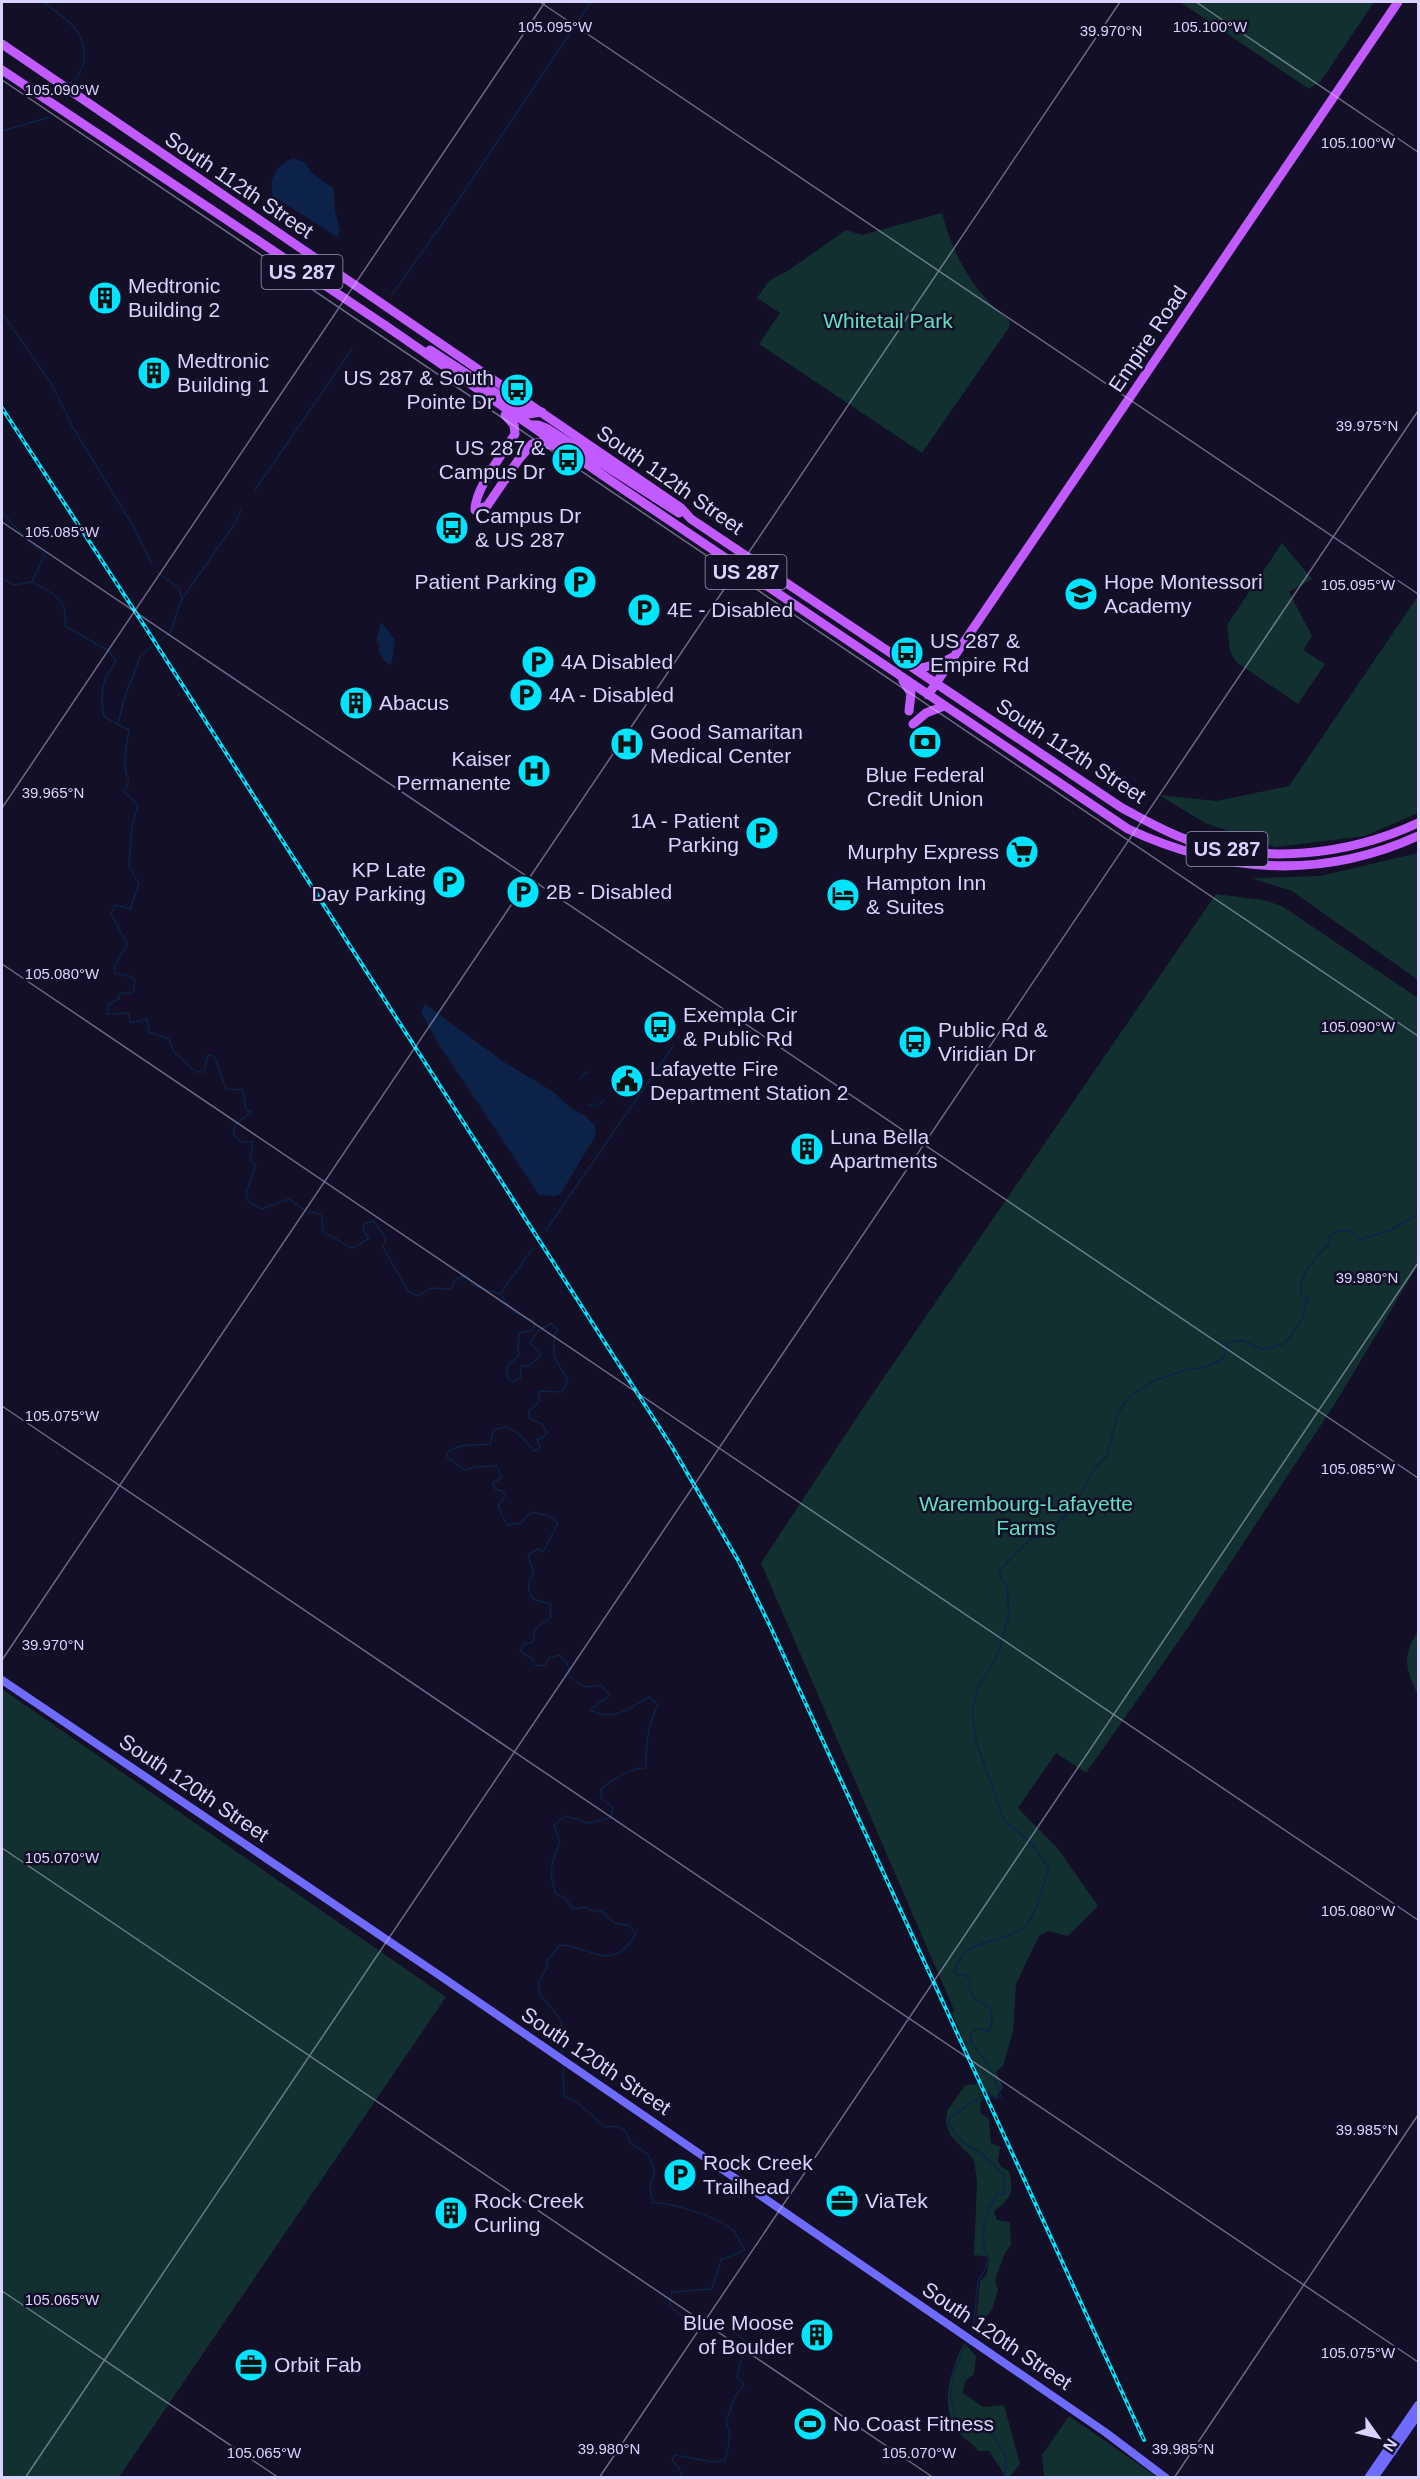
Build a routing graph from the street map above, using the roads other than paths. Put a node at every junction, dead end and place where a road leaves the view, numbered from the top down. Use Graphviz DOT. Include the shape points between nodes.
graph roads {
  1 [pos="1398,2"];
  2 [pos="2,44"];
  3 [pos="2,70"];
  4 [pos="230,202"];
  5 [pos="220,216"];
  6 [pos="386,326"];
  7 [pos="542,412"];
  8 [pos="530,426"];
  9 [pos="565,450"];
  10 [pos="691,519"];
  11 [pos="955,656"];
  12 [pos="917,669"];
  13 [pos="900,676"];
  14 [pos="937,682"];
  15 [pos="928,695"];
  16 [pos="944,706"];
  17 [pos="909,711"];
  18 [pos="913,724"];
  19 [pos="1419,823"];
  20 [pos="1419,836"];
  21 [pos="2,1680"];
  22 [pos="1419,2405"];
  23 [pos="1419,2415"];
  24 [pos="1166,2478"];
  25 [pos="1368,2478"];
  26 [pos="1374,2478"];
  1 -- 11 [label="main road, Empire Road"];
  2 -- 4 [label="main road, South 112th Street / US 287"];
  3 -- 5 [label="main road, South 112th Street / US 287"];
  4 -- 5 [label="main road"];
  4 -- 7 [label="main road, South 112th Street / US 287"];
  5 -- 6 [label="main road, South 112th Street / US 287"];
  6 -- 7 [label="main road" via="402,331 528,414"];
  6 -- 8 [label="main road, South 112th Street / US 287"];
  6 -- 9 [label="main road" via="388,333 512,420 515,434 480,490 475,510 487,506 532,444 544,443"];
  7 -- 10 [label="main road, South 112th Street / US 287" via="681,508"];
  8 -- 9 [label="main road, South 112th Street / US 287"];
  8 -- 10 [label="main road" via="548,429"];
  9 -- 13 [label="main road, South 112th Street / US 287"];
  10 -- 12 [label="main road, South 112th Street / US 287"];
  11 -- 12 [label="main road"];
  11 -- 14 [label="main road, Empire Road"];
  12 -- 14 [label="main road, South 112th Street / US 287"];
  13 -- 15 [label="main road, South 112th Street / US 287"];
  13 -- 17 [label="main road" via="911,693"];
  14 -- 15 [label="main road, Empire Road"];
  14 -- 19 [label="main road, South 112th Street / US 287" via="1122,808 1186,839 1245,852 1298,854 1358,845"];
  15 -- 16 [label="main road, South 112th Street / US 287"];
  16 -- 18 [label="main road"];
  16 -- 20 [label="main road, South 112th Street / US 287" via="1109,818 1186,853 1257,865 1311,865 1370,855"];
  21 -- 24 [label="main road, South 120th Street" via="1106,2432"];
  22 -- 25 [label="main road"];
  23 -- 26 [label="main road"];
}
